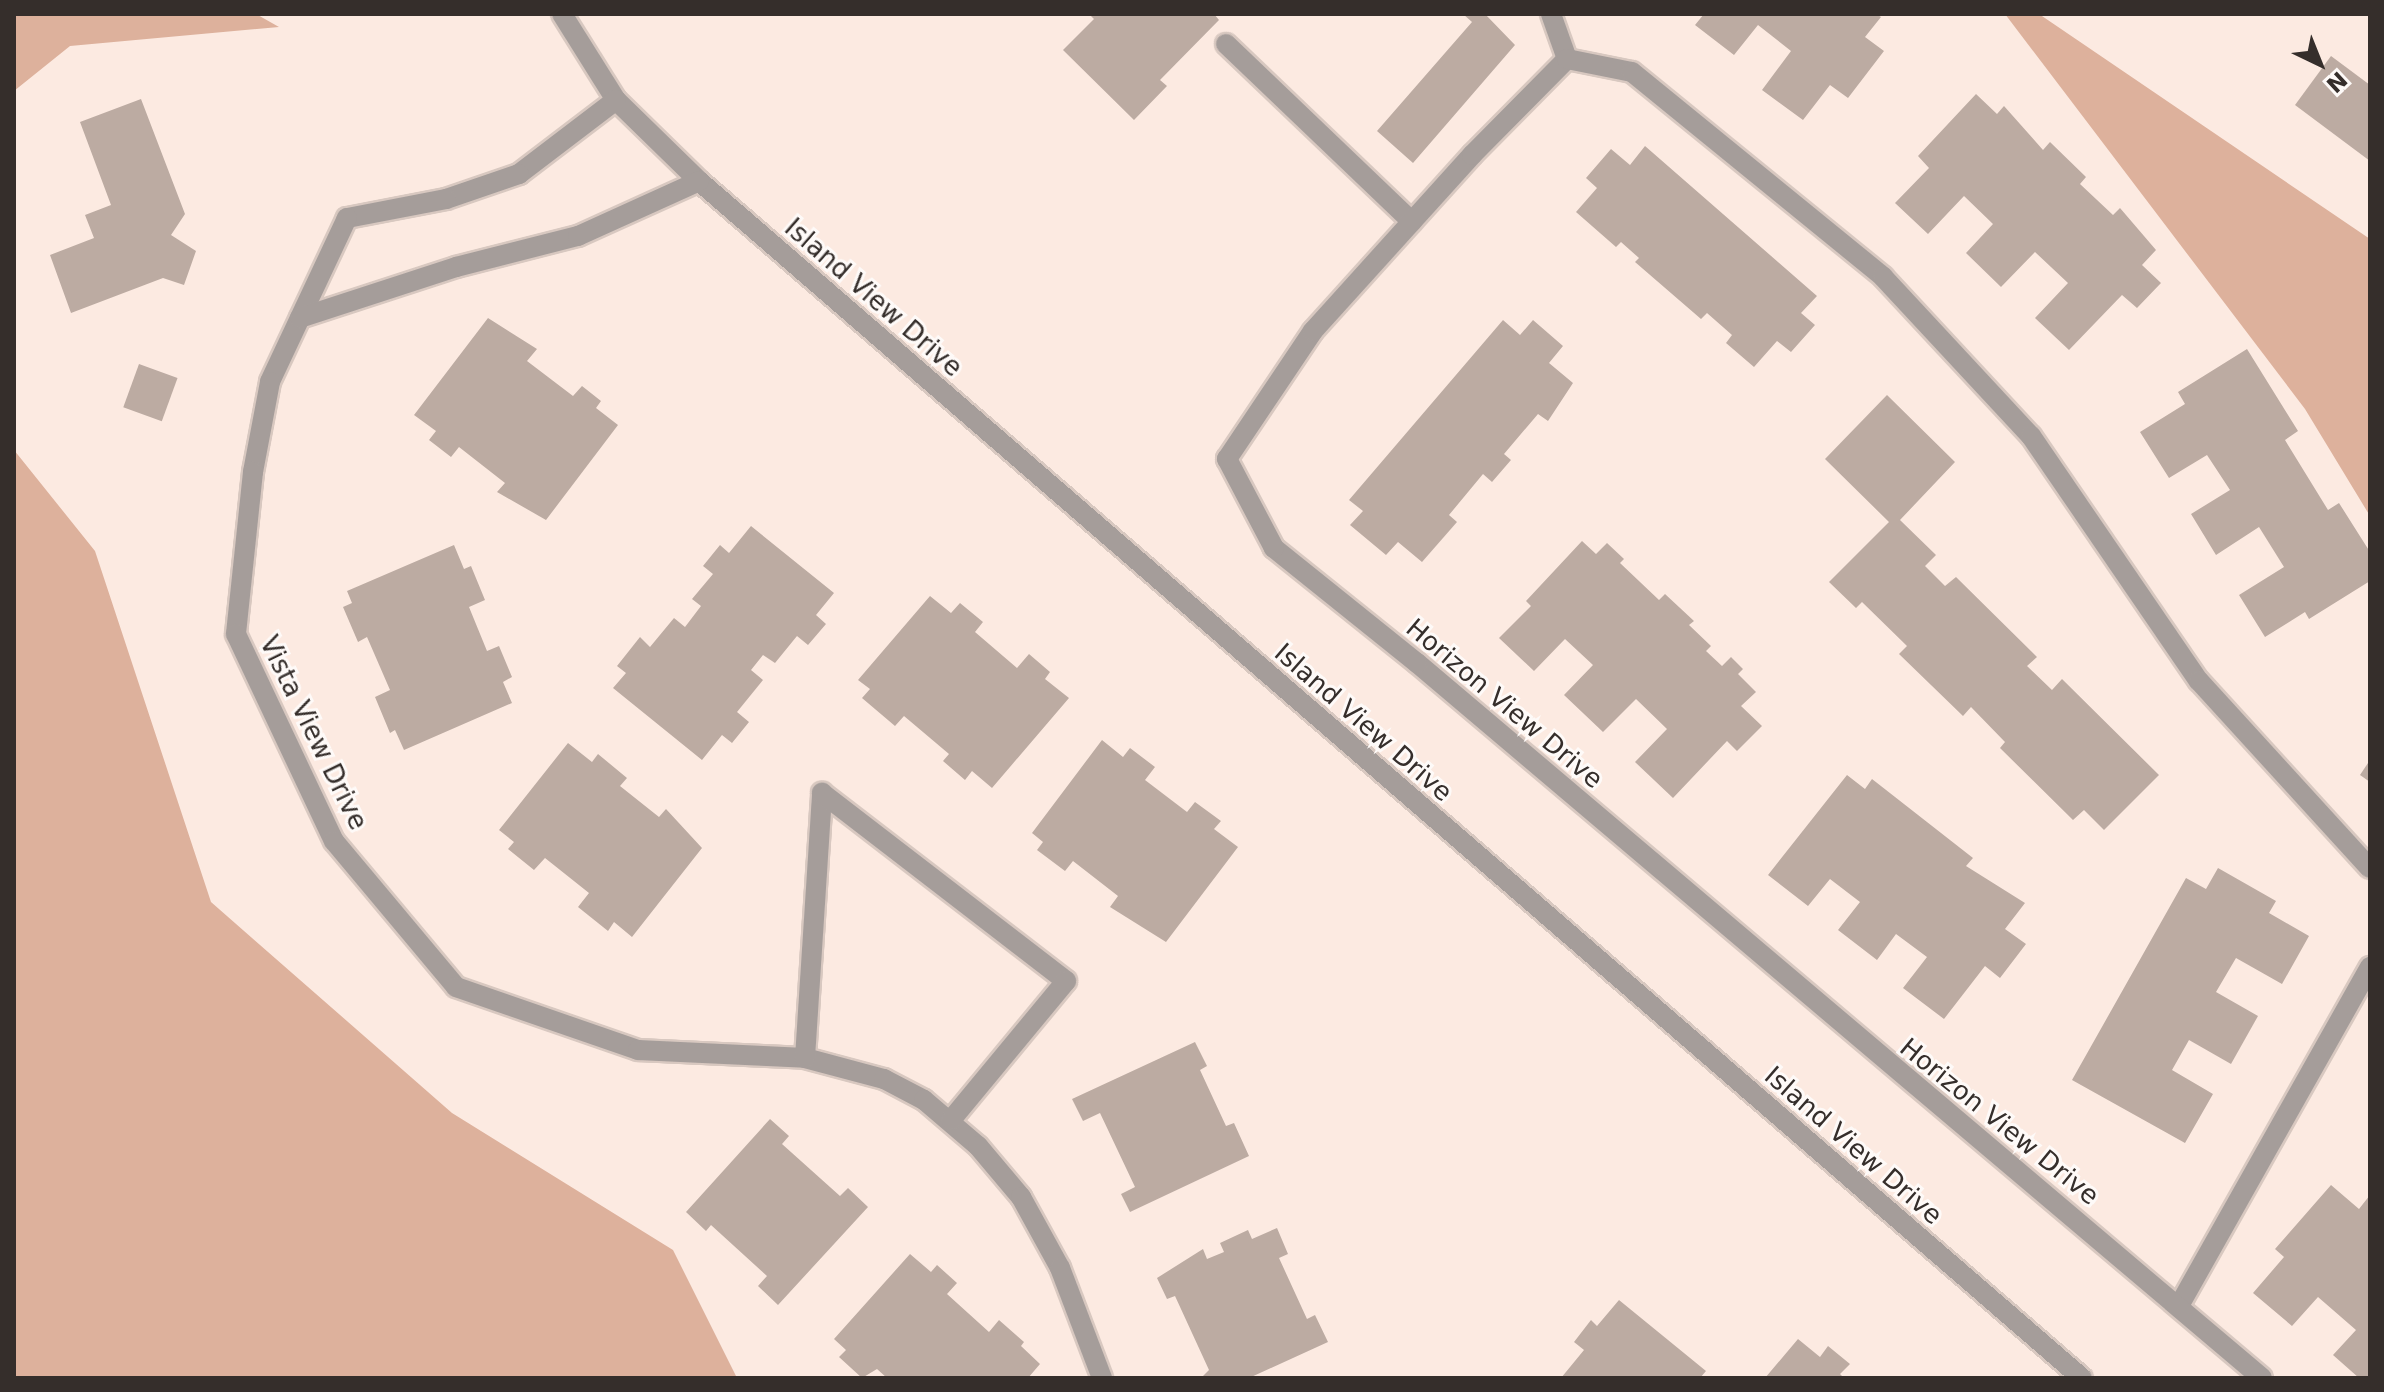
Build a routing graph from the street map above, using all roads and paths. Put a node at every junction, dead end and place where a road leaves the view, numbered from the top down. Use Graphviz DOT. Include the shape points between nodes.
graph roads {
  1 [pos="562,14"];
  2 [pos="1551,14"];
  3 [pos="1226,44"];
  4 [pos="1567,59"];
  5 [pos="616,100"];
  6 [pos="699,181"];
  7 [pos="1412,222"];
  8 [pos="300,318"];
  9 [pos="2370,868"];
  10 [pos="2370,967"];
  11 [pos="805,1058"];
  12 [pos="951,1120"];
  13 [pos="2180,1304"];
  14 [pos="1102,1378"];
  15 [pos="2082,1378"];
  16 [pos="2262,1378"];
  1 -- 5 [label="street"];
  2 -- 4 [label="street"];
  3 -- 7 [label="street"];
  4 -- 7 [label="street, Horizon View Drive"];
  4 -- 9 [label="street" via="1632,72 1883,277 2031,436 2199,681"];
  5 -- 6 [label="street, Island View Drive"];
  5 -- 8 [label="street, Vista View Drive" via="519,174 446,199 347,218"];
  6 -- 8 [label="street" via="578,236 456,267"];
  6 -- 15 [label="street, Island View Drive"];
  7 -- 13 [label="street, Horizon View Drive" via="1313,331 1227,459 1274,548"];
  8 -- 11 [label="street, Vista View Drive" via="270,382 253,472 236,634 334,841 456,987 638,1050"];
  10 -- 13 [label="street"];
  11 -- 12 [label="street, Vista View Drive" via="884,1079"];
  11 -- 12 [label="street" via="822,793 1066,981"];
  12 -- 14 [label="street, Vista View Drive" via="1001,1171 1044,1233"];
  13 -- 16 [label="street, Horizon View Drive"];
}
